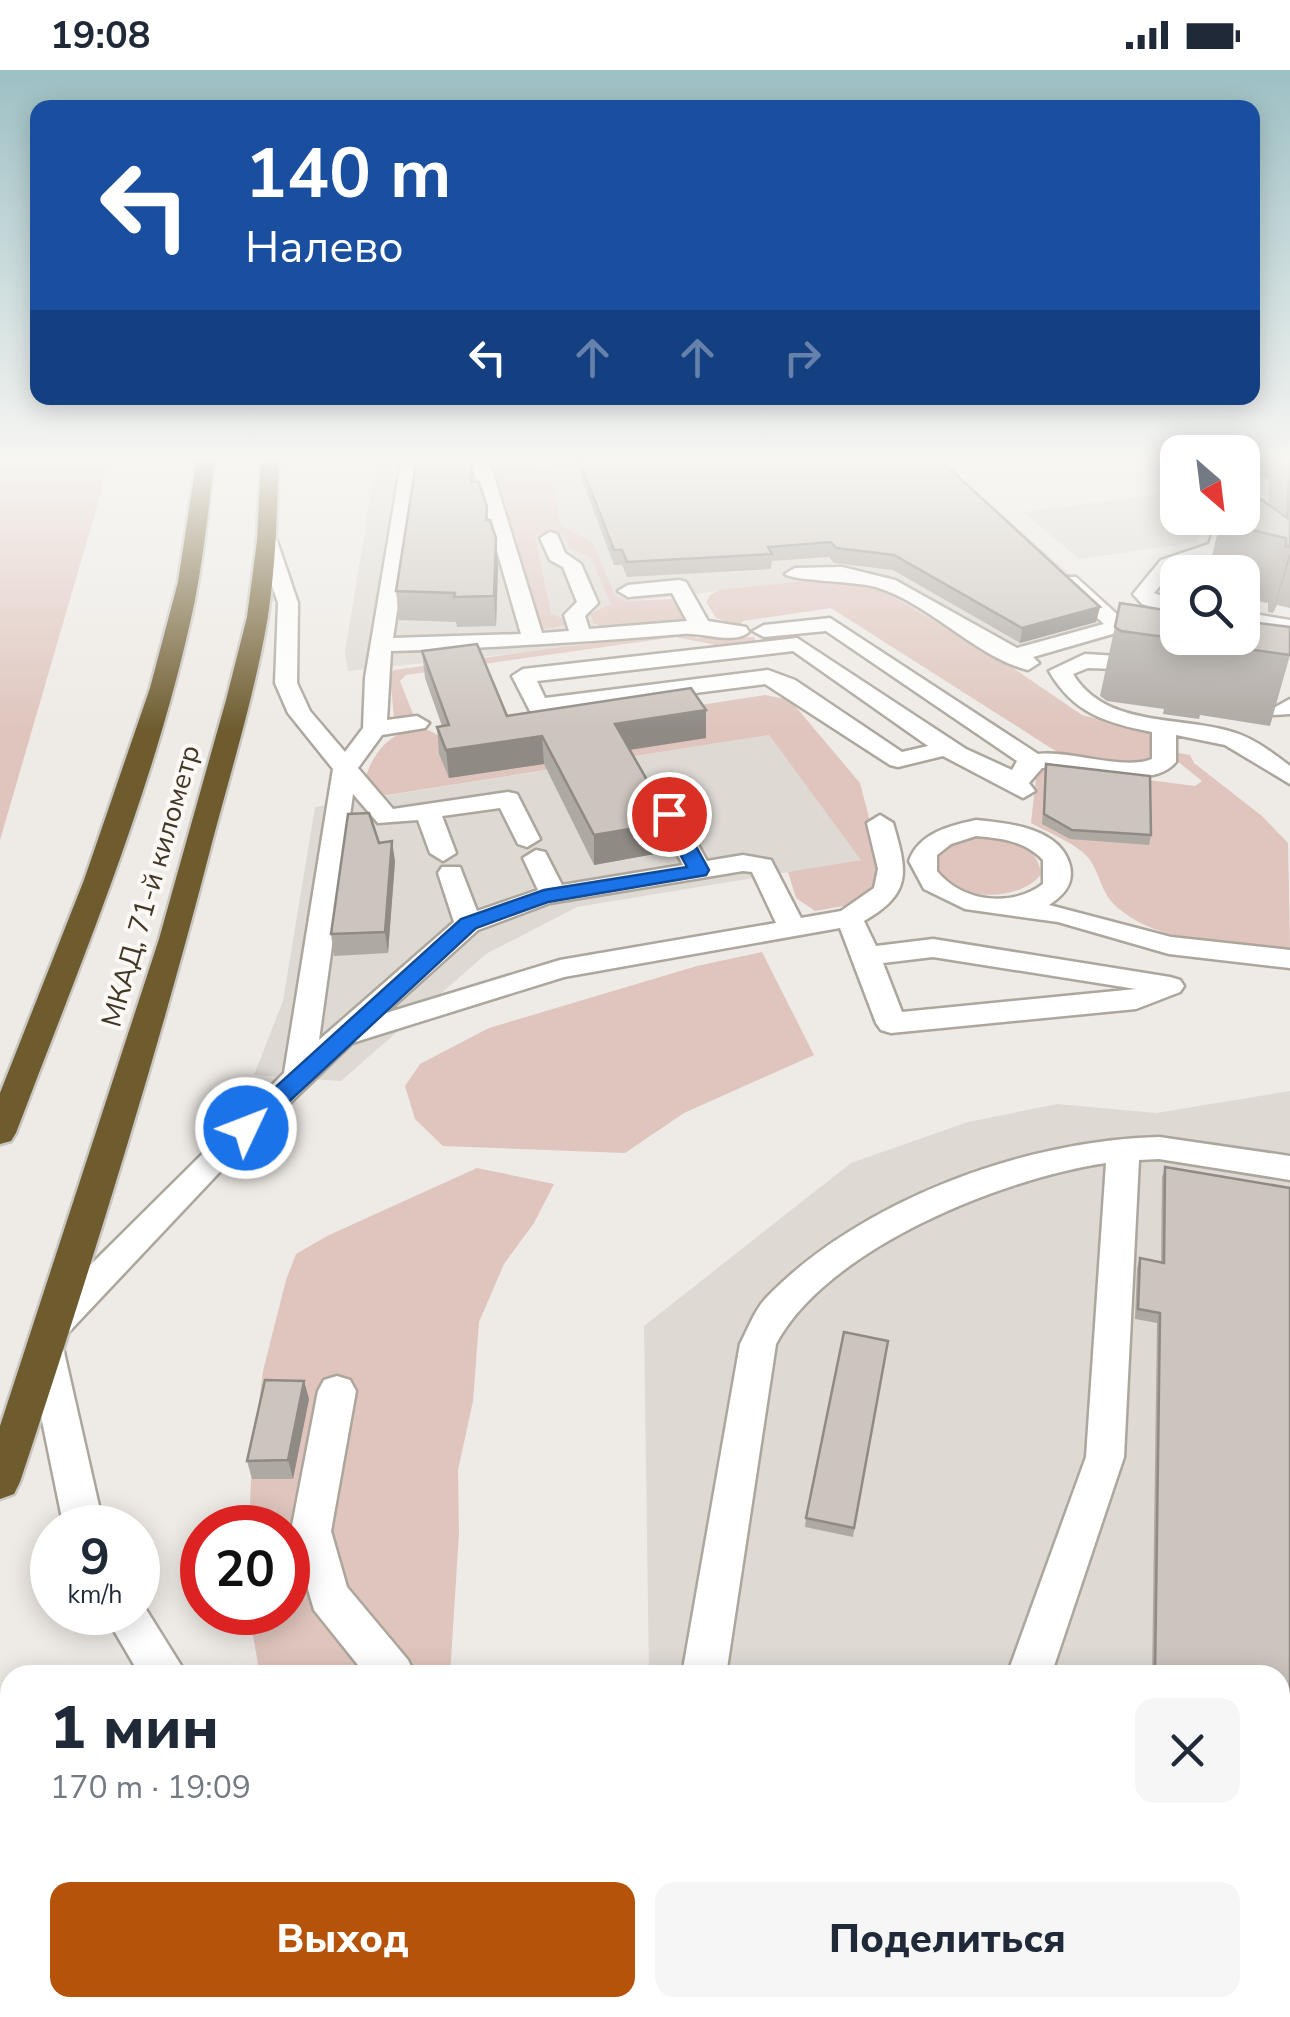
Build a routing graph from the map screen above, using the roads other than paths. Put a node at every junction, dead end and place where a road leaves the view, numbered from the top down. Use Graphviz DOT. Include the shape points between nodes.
graph roads {
  1 [pos="194,548"];
  2 [pos="266,548"];
  3 [pos="269,548"];
  4 [pos="397,548"];
  5 [pos="506,548"];
  6 [pos="553,548"];
  7 [pos="1046,561"];
  8 [pos="1160,566"];
  9 [pos="795,574"];
  10 [pos="628,591"];
  11 [pos="1160,604"];
  12 [pos="1260,621"];
  13 [pos="700,626"];
  14 [pos="1290,626"];
  15 [pos="581,635"];
  16 [pos="533,640"];
  17 [pos="381,646"];
  18 [pos="724,650"];
  19 [pos="1013,656"];
  20 [pos="1171,667"];
  21 [pos="1060,671"];
  22 [pos="744,677"];
  23 [pos="417,723"];
  24 [pos="1253,723"];
  25 [pos="1164,725"];
  26 [pos="375,730"];
  27 [pos="1226,737"];
  28 [pos="948,748"];
  29 [pos="1032,761"];
  30 [pos="345,768"];
  31 [pos="1290,777"];
  32 [pos="653,786"];
  33 [pos="1023,791"];
  34 [pos="427,812"];
  35 [pos="880,823"];
  36 [pos="1015,833"];
  37 [pos="699,870"];
  38 [pos="1058,882"];
  39 [pos="553,894"];
  40 [pos="1002,906"];
  41 [pos="849,918"];
  42 [pos="468,924"];
  43 [pos="793,929"];
  44 [pos="1122,932"];
  45 [pos="866,956"];
  46 [pos="1290,959"];
  47 [pos="345,1035"];
  48 [pos="298,1078"];
  49 [pos="0,1133"];
  50 [pos="1122,1148"];
  51 [pos="1290,1168"];
  52 [pos="50,1338"];
  53 [pos="337,1391"];
  54 [pos="0,1482"];
  55 [pos="80,1505"];
  56 [pos="139,1635"];
  57 [pos="158,1665"];
  58 [pos="386,1665"];
  59 [pos="706,1665"];
  60 [pos="1032,1665"];
  1 -- 49 [label="highway, МКАД, 71-й километр" via="156,705"];
  2 -- 52 [label="highway, МКАД, 71-й километр" via="253,634 173,939"];
  3 -- 30 [label="street" via="288,602 286,683 299,712"];
  4 -- 17 [label="street"];
  5 -- 16 [label="street"];
  6 -- 15 [label="street" via="571,564 588,604 574,614"];
  7 -- 19 [label="street" via="1119,626"];
  8 -- 11 [label="street" via="1143,594"];
  9 -- 19 [label="street" via="842,573 888,584"];
  10 -- 13 [label="street" via="680,586"];
  12 -- 14 [label="street"];
  13 -- 15 [label="street"];
  13 -- 29 [label="street" via="747,632 830,624"];
  15 -- 16 [label="street"];
  16 -- 17 [label="street"];
  17 -- 26 [label="street"];
  18 -- 22 [label="street"];
  18 -- 22 [label="street" via="523,676 538,706"];
  18 -- 28 [label="street" via="797,644"];
  19 -- 21 [label="street"];
  20 -- 21 [label="street" via="1118,659"];
  21 -- 25 [label="street" via="1066,688 1100,714"];
  22 -- 28 [label="street" via="787,686 898,760"];
  23 -- 26 [label="street"];
  24 -- 27 [label="street"];
  25 -- 27 [label="street"];
  25 -- 29 [label="street" via="1164,762 1154,769"];
  26 -- 30 [label="street"];
  27 -- 31 [label="street"];
  28 -- 33 [label="street" via="990,765"];
  29 -- 33 [label="street" via="1024,767"];
  30 -- 34 [label="street" via="387,818"];
  30 -- 48 [label="street"];
  32 -- 37 [label="street"];
  33 -- 36 [label="street"];
  34 -- 39 [label="street" via="508,799"];
  34 -- 42 [label="street"];
  35 -- 41 [label="street" via="894,873 890,890"];
  36 -- 38 [label="street" via="1047,850 1058,864"];
  36 -- 40 [label="street" via="954,832 924,851 922,866 931,882 975,904"];
  37 -- 39 [label="street"];
  37 -- 43 [label="street" via="762,866"];
  38 -- 40 [label="street" via="1029,903"];
  38 -- 44 [label="street" via="1075,904"];
  39 -- 42 [label="street"];
  40 -- 44 [label="street"];
  41 -- 43 [label="street"];
  41 -- 45 [label="street"];
  42 -- 47 [label="street"];
  43 -- 47 [label="street" via="560,970"];
  44 -- 46 [label="street" via="1169,945"];
  45 -- 45 [label="street" via="933,948 1170,986 1136,1000 890,1023"];
  47 -- 48 [label="street"];
  48 -- 52 [label="street" via="219,1153"];
  50 -- 51 [label="street"];
  50 -- 59 [label="street" via="1059,1158 926,1204 842,1254 777,1310 758,1344"];
  50 -- 60 [label="street" via="1105,1457"];
  52 -- 54 [label="highway, МКАД, 71-й километр"];
  52 -- 55 [label="street"];
  53 -- 58 [label="street" via="310,1531 329,1596"];
  56 -- 57 [label="street"];
}
